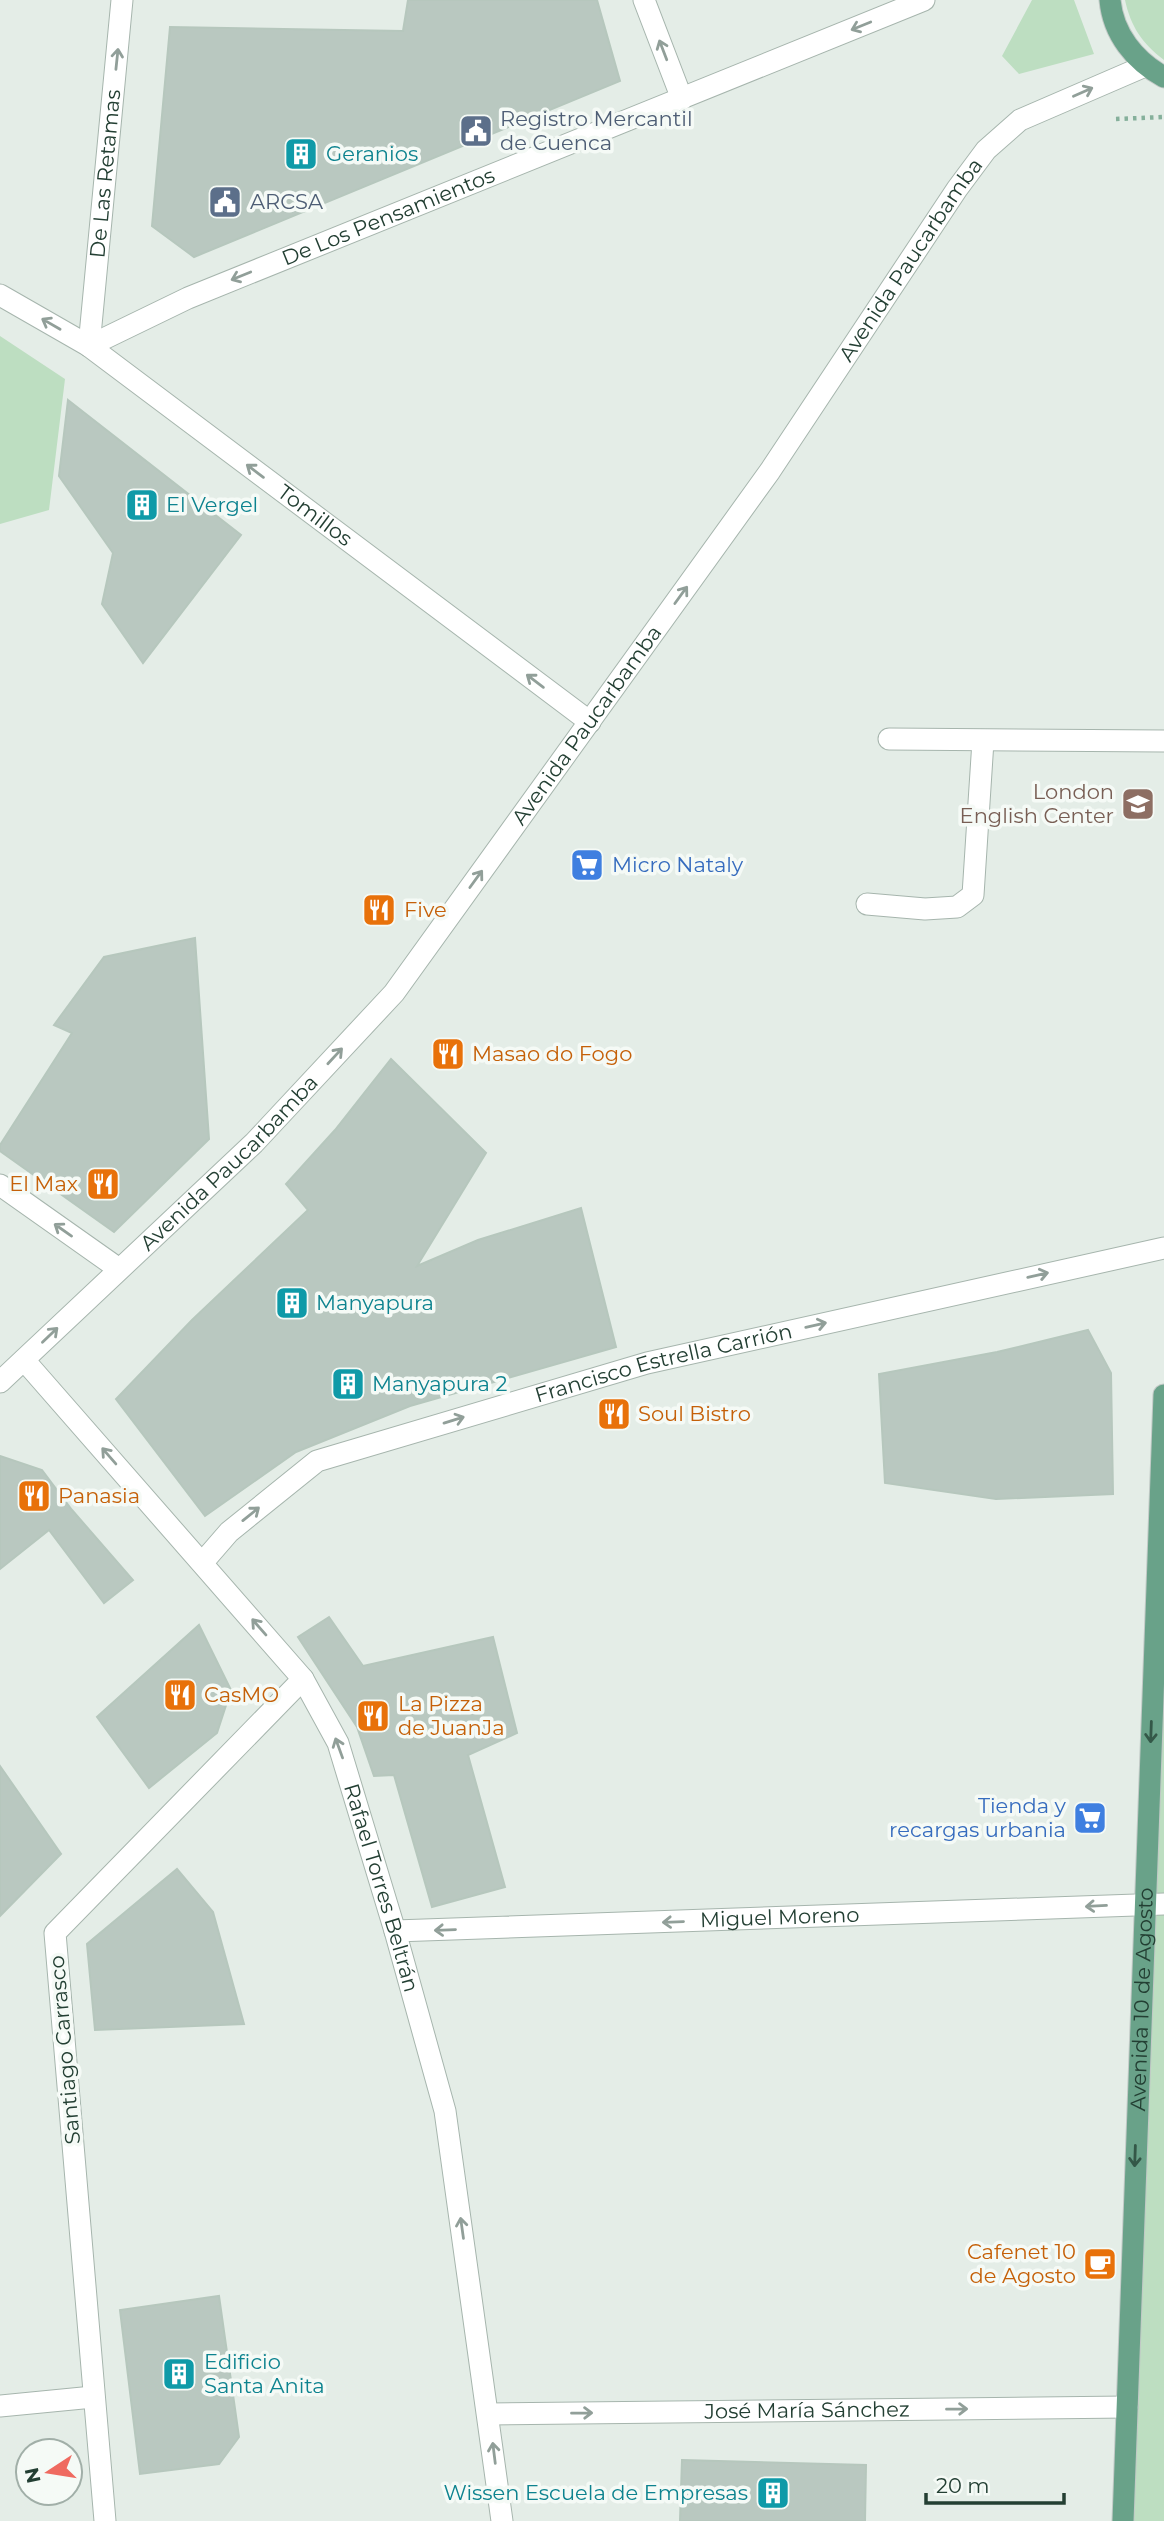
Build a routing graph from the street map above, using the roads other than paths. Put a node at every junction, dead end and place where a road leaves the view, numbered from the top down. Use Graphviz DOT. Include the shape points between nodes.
graph roads {
  1 [pos="122,0"];
  2 [pos="644,0"];
  3 [pos="924,0"];
  4 [pos="1110,0"];
  5 [pos="1159,76"];
  6 [pos="682,99"];
  7 [pos="0,295"];
  8 [pos="89,346"];
  9 [pos="590,722"];
  10 [pos="889,740"];
  11 [pos="983,741"];
  12 [pos="1164,741"];
  13 [pos="867,904"];
  14 [pos="0,1185"];
  15 [pos="1164,1248"];
  16 [pos="119,1269"];
  17 [pos="24,1360"];
  18 [pos="0,1382"];
  19 [pos="1164,1395"];
  20 [pos="203,1562"];
  21 [pos="303,1679"];
  22 [pos="1154,1903"];
  23 [pos="395,1931"];
  24 [pos="93,2397"];
  25 [pos="0,2406"];
  26 [pos="1127,2407"];
  27 [pos="489,2414"];
  28 [pos="105,2521"];
  29 [pos="502,2521"];
  30 [pos="1123,2521"];
  8 -- 1 [label="street, De Las Retamas, one-way"];
  6 -- 2 [label="street, one-way"];
  3 -- 6 [label="street, De Los Pensamientos, one-way"];
  4 -- 5 [label="main road" via="1119,32"];
  9 -- 5 [label="street, Avenida Paucarbamba, one-way" via="770,471 986,150 1020,120"];
  6 -- 8 [label="street, De Los Pensamientos, one-way" via="188,298"];
  8 -- 7 [label="street, Tomillos, one-way"];
  9 -- 8 [label="street, Tomillos, one-way"];
  16 -- 9 [label="street, Avenida Paucarbamba, one-way" via="254,1143 394,993"];
  10 -- 11 [label="street"];
  11 -- 12 [label="street"];
  11 -- 13 [label="street" via="973,895 957,907"];
  16 -- 14 [label="street, one-way"];
  20 -- 15 [label="street, Francisco Estrella Carrión, one-way" via="229,1532 317,1461 647,1363"];
  17 -- 16 [label="street, Avenida Paucarbamba, one-way"];
  17 -- 18 [label="street, Avenida Paucarbamba"];
  20 -- 17 [label="street, Rafael Torres Beltrán, one-way"];
  19 -- 22 [label="main road, Avenida 10 de Agosto, one-way"];
  21 -- 20 [label="street, Rafael Torres Beltrán, one-way"];
  23 -- 21 [label="street, Rafael Torres Beltrán, one-way" via="338,1743"];
  21 -- 24 [label="street, Santiago Carrasco" via="55,1933"];
  22 -- 23 [label="street, Miguel Moreno, one-way"];
  22 -- 26 [label="main road, Avenida 10 de Agosto, one-way"];
  27 -- 23 [label="street, Rafael Torres Beltrán, one-way" via="445,2111"];
  24 -- 25 [label="street"];
  24 -- 28 [label="street, Santiago Carrasco"];
  27 -- 26 [label="street, José María Sánchez, one-way"];
  26 -- 30 [label="main road, Avenida 10 de Agosto"];
  29 -- 27 [label="street, Rafael Torres Beltrán, one-way"];
}
